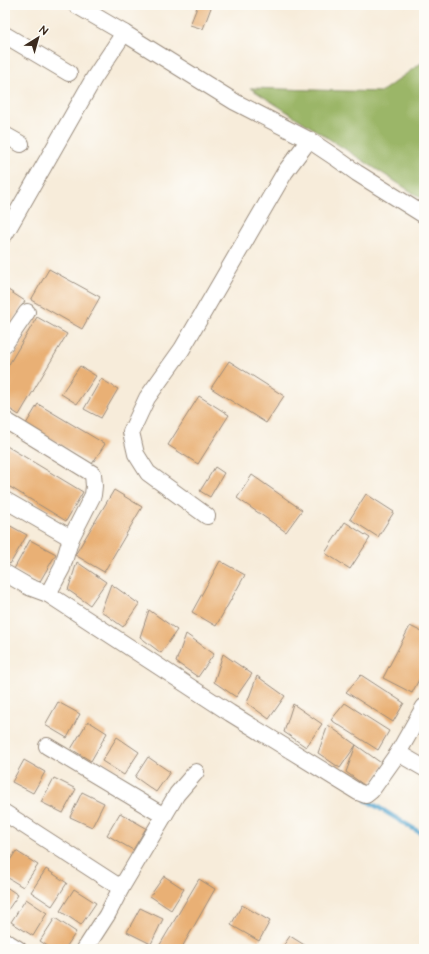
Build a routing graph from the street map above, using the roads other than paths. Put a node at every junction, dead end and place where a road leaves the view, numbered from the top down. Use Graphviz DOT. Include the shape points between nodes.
graph roads {
  1 [pos="76,5"];
  2 [pos="124,33"];
  3 [pos="5,35"];
  4 [pos="69,73"];
  5 [pos="5,135"];
  6 [pos="309,140"];
  7 [pos="21,144"];
  8 [pos="424,215"];
  9 [pos="5,234"];
  10 [pos="26,312"];
  11 [pos="5,344"];
  12 [pos="5,420"];
  13 [pos="5,500"];
  14 [pos="207,516"];
  15 [pos="71,538"];
  16 [pos="5,573"];
  17 [pos="48,594"];
  18 [pos="424,707"];
  19 [pos="47,746"];
  20 [pos="398,752"];
  21 [pos="424,768"];
  22 [pos="196,772"];
  23 [pos="5,813"];
  24 [pos="164,816"];
  25 [pos="121,888"];
  26 [pos="5,941"];
  27 [pos="18,949"];
  28 [pos="85,949"];
  1 -- 2 [label="street"];
  2 -- 6 [label="street" via="235,102"];
  2 -- 9 [label="street" via="94,78"];
  3 -- 4 [label="street"];
  5 -- 7 [label="street"];
  6 -- 8 [label="street" via="357,174"];
  6 -- 14 [label="street" via="285,172 182,349 147,398 131,432 136,454 148,473"];
  10 -- 11 [label="street"];
  12 -- 15 [label="street" via="93,474 93,495"];
  13 -- 15 [label="street"];
  15 -- 17 [label="street" via="62,568"];
  16 -- 17 [label="street" via="29,587"];
  17 -- 20 [label="street" via="230,713 358,792 366,795 371,791"];
  18 -- 20 [label="street"];
  19 -- 24 [label="street"];
  20 -- 21 [label="street"];
  22 -- 24 [label="street" via="177,794"];
  23 -- 25 [label="street"];
  24 -- 25 [label="street"];
  25 -- 28 [label="street"];
  26 -- 27 [label="street"];
}
